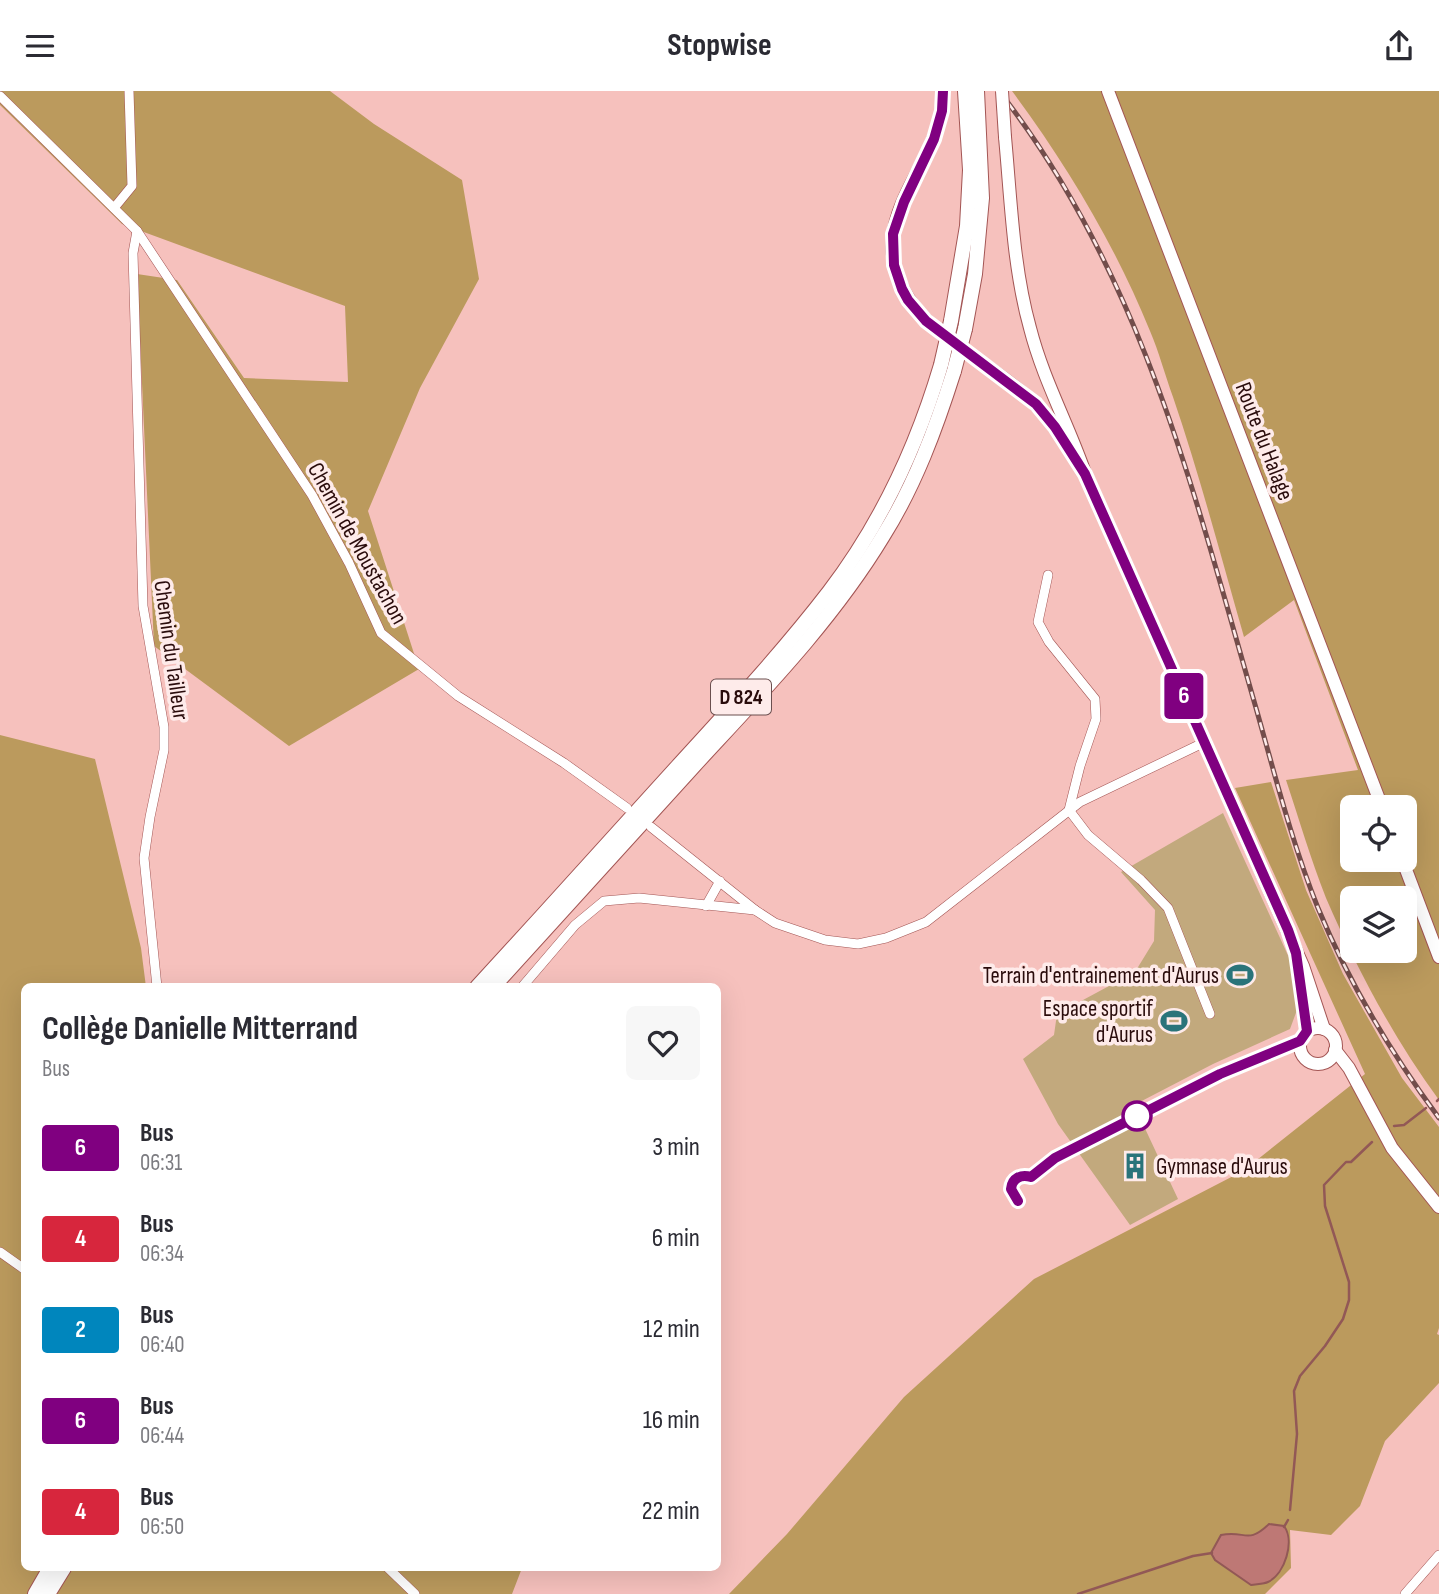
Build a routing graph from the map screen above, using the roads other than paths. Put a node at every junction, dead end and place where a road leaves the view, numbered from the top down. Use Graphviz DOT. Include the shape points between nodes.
graph roads {
  1 [pos="129,91"];
  2 [pos="943,91"];
  3 [pos="965,91"];
  4 [pos="977,91"];
  5 [pos="1002,91"];
  6 [pos="1108,91"];
  7 [pos="0,96"];
  8 [pos="114,208"];
  9 [pos="137,232"];
  10 [pos="947,368"];
  11 [pos="1085,474"];
  12 [pos="1048,575"];
  13 [pos="1205,742"];
  14 [pos="1377,795"];
  15 [pos="628,808"];
  16 [pos="1069,810"];
  17 [pos="652,827"];
  18 [pos="1407,872"];
  19 [pos="720,881"];
  20 [pos="706,906"];
  21 [pos="755,910"];
  22 [pos="1296,953"];
  23 [pos="1439,957"];
  24 [pos="157,983"];
  25 [pos="481,983"];
  26 [pos="497,983"];
  27 [pos="525,983"];
  28 [pos="1210,1014"];
  29 [pos="1324,1029"];
  30 [pos="1307,1031"];
  31 [pos="1335,1050"];
  32 [pos="1326,1063"];
  33 [pos="1353,1079"];
  34 [pos="1439,1207"];
  35 [pos="0,1252"];
  36 [pos="21,1267"];
  37 [pos="1439,1555"];
  38 [pos="48,1571"];
  39 [pos="62,1571"];
  40 [pos="391,1571"];
  41 [pos="35,1594"];
  42 [pos="48,1594"];
  43 [pos="415,1594"];
  44 [pos="1405,1594"];
  1 -- 8 [label="street" via="132,186"];
  2 -- 11 [label="main road" via="934,139 893,234 894,265 902,289 926,321 1036,404"];
  3 -- 10 [label="highway, D 824, bridge" via="970,170 967,226"];
  4 -- 10 [label="highway, D 824, bridge" via="982,198 975,274 965,329"];
  5 -- 11 [label="main road, bridge" via="1016,253 1029,327"];
  6 -- 14 [label="main road, Route du Halage"];
  7 -- 8 [label="street, Chemin de Moustachon"];
  8 -- 9 [label="street, Chemin de Moustachon"];
  9 -- 15 [label="street, Chemin de Moustachon" via="312,495 381,633 458,696"];
  9 -- 24 [label="street, Chemin du Tailleur" via="133,253 142,605 164,727 144,858"];
  10 -- 25 [label="highway, D 824" via="899,476 831,590 747,690"];
  10 -- 26 [label="highway, D 824" via="931,439 902,502 845,593 786,666"];
  11 -- 13 [label="main road"];
  12 -- 16 [label="street" via="1038,622 1095,699 1096,719"];
  13 -- 16 [label="street"];
  13 -- 22 [label="main road"];
  16 -- 21 [label="street" via="926,922 886,938 858,944 825,940 775,923"];
  16 -- 28 [label="street" via="1088,835 1168,908"];
  17 -- 19 [label="street"];
  18 -- 23 [label="main road"];
  19 -- 20 [label="street"];
  19 -- 21 [label="street"];
  20 -- 21 [label="street"];
  20 -- 27 [label="street" via="639,898 604,901 575,925"];
  22 -- 29 [label="main road"];
  22 -- 30 [label="main road"];
  29 -- 30 [label="main road"];
  29 -- 31 [label="main road" via="1334,1037"];
  30 -- 32 [label="main road" via="1299,1047 1303,1057 1314,1064"];
  31 -- 32 [label="main road"];
  31 -- 33 [label="main road"];
  32 -- 33 [label="main road"];
  33 -- 34 [label="main road" via="1392,1147"];
  35 -- 36 [label="street"];
  37 -- 44 [label="street"];
  38 -- 41 [label="highway"];
  39 -- 42 [label="highway"];
  40 -- 43 [label="street"];
}
